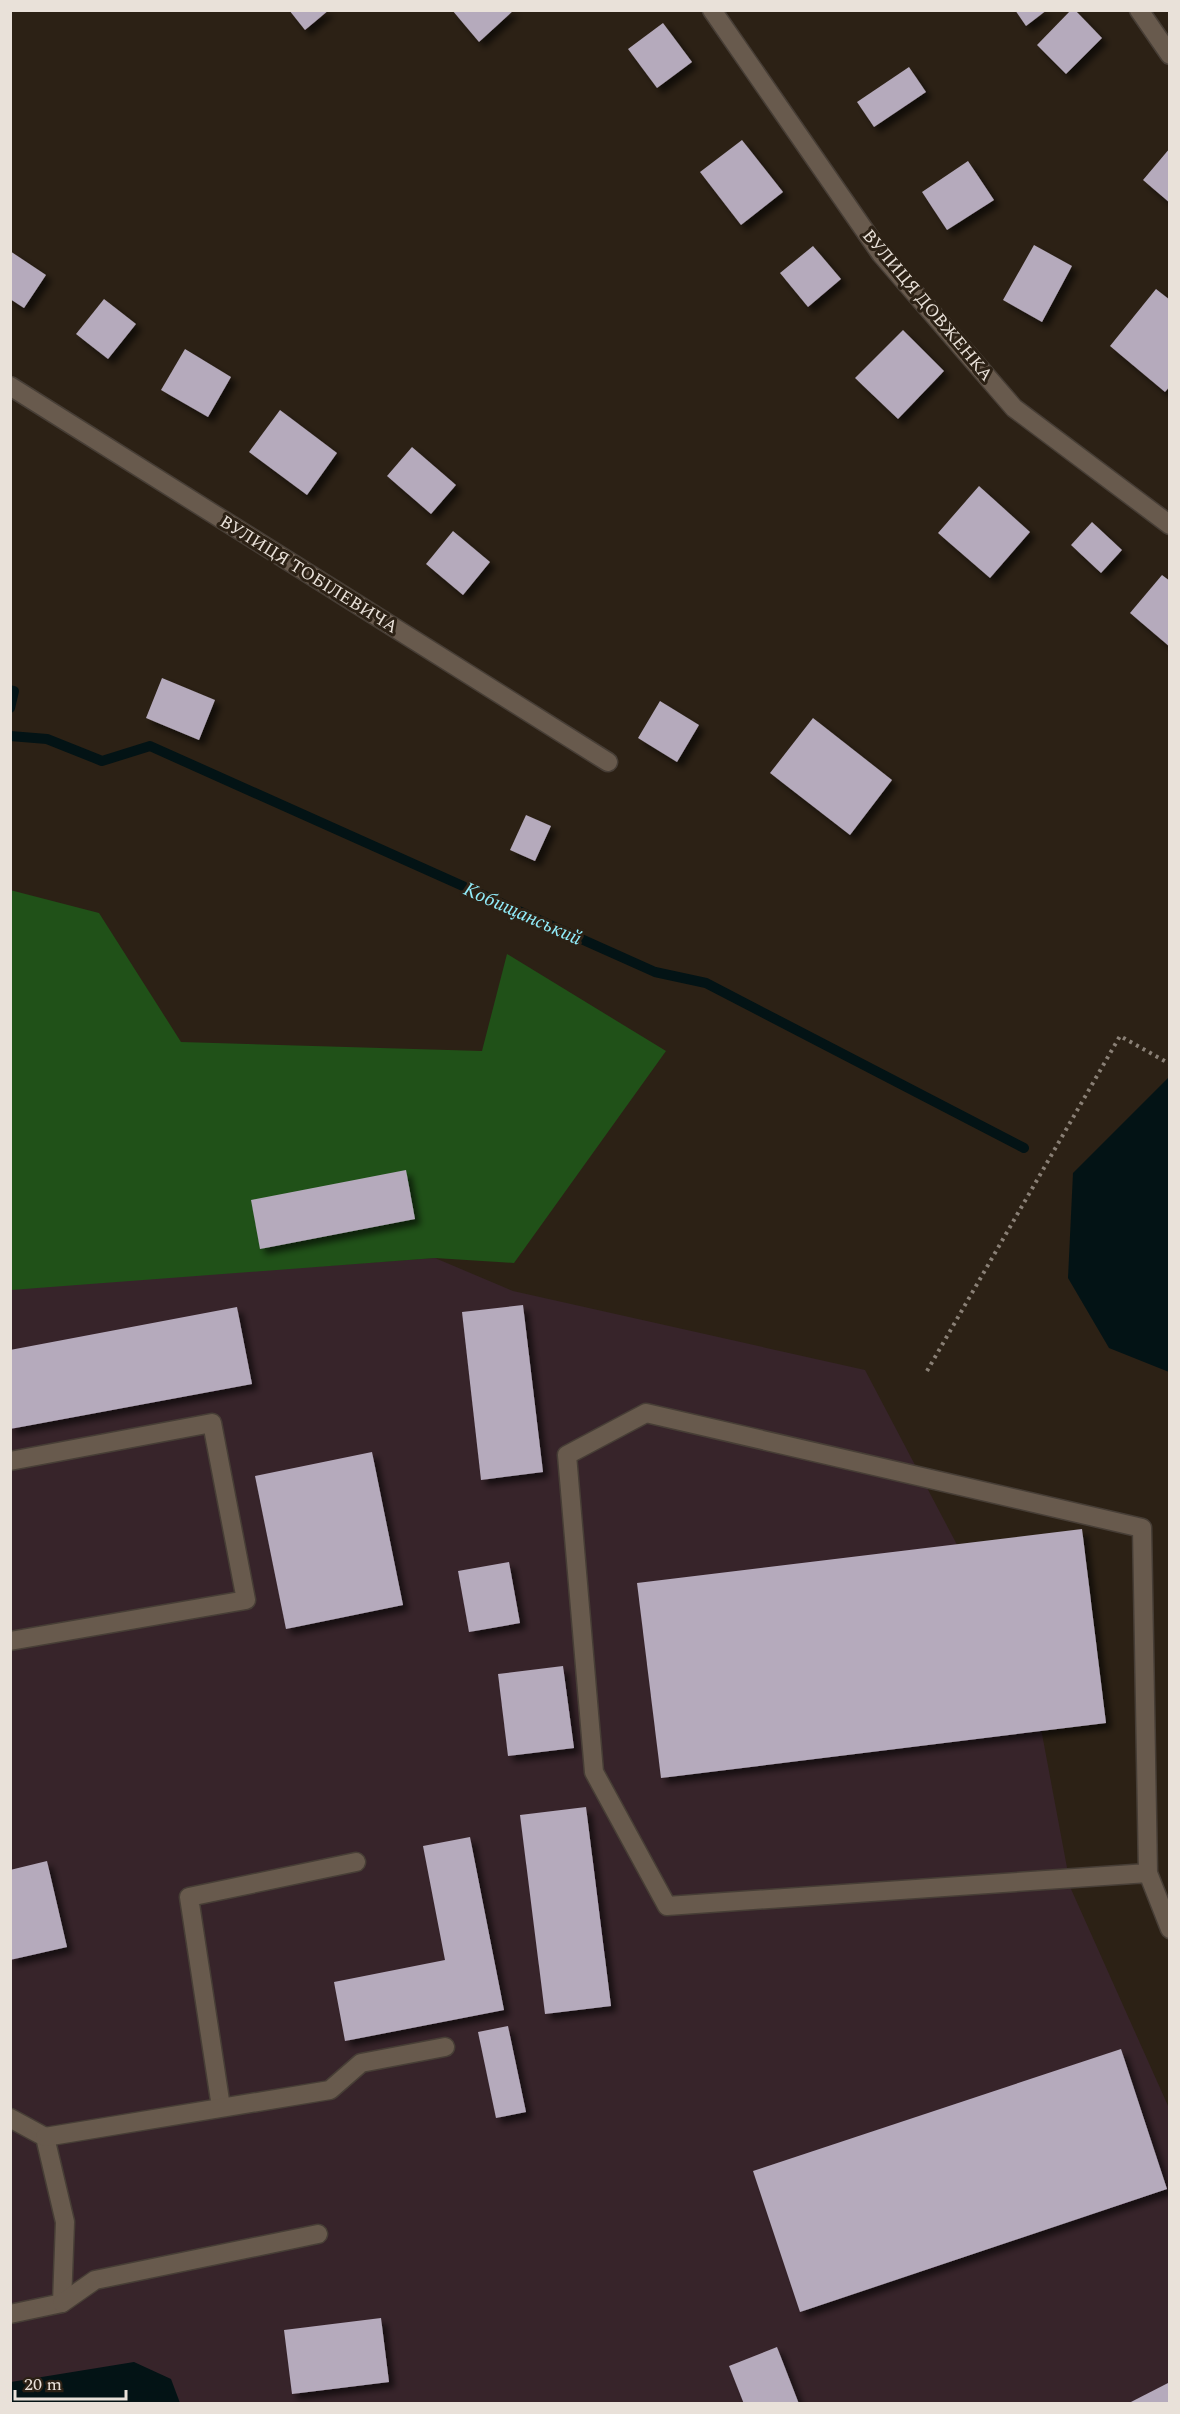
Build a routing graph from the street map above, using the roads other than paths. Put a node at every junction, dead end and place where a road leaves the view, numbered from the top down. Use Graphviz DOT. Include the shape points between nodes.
graph roads {
  1 [pos="712,10"];
  2 [pos="1139,10"];
  3 [pos="1170,55"];
  4 [pos="10,386"];
  5 [pos="1170,525"];
  6 [pos="608,762"];
  7 [pos="10,1461"];
  8 [pos="10,1641"];
  9 [pos="356,1862"];
  10 [pos="1148,1872"];
  11 [pos="1170,1929"];
  12 [pos="445,2048"];
  13 [pos="221,2108"];
  14 [pos="10,2118"];
  15 [pos="45,2137"];
  16 [pos="318,2234"];
  17 [pos="62,2303"];
  18 [pos="10,2314"];
  1 -- 5 [label="street, ВУЛИЦЯ ДОВЖЕНКА" via="881,254 1014,408"];
  2 -- 3 [label="street"];
  4 -- 6 [label="street, ВУЛИЦЯ ТОБІЛЕВИЧА"];
  7 -- 8 [label="street" via="212,1423 246,1600"];
  9 -- 13 [label="street" via="189,1897"];
  10 -- 10 [label="street" via="667,1906 594,1772 567,1455 646,1413 1142,1528"];
  10 -- 11 [label="street"];
  12 -- 13 [label="street" via="361,2063 330,2090"];
  13 -- 15 [label="street"];
  14 -- 15 [label="street"];
  15 -- 17 [label="street" via="65,2222"];
  16 -- 17 [label="street" via="95,2280"];
  17 -- 18 [label="street"];
}
